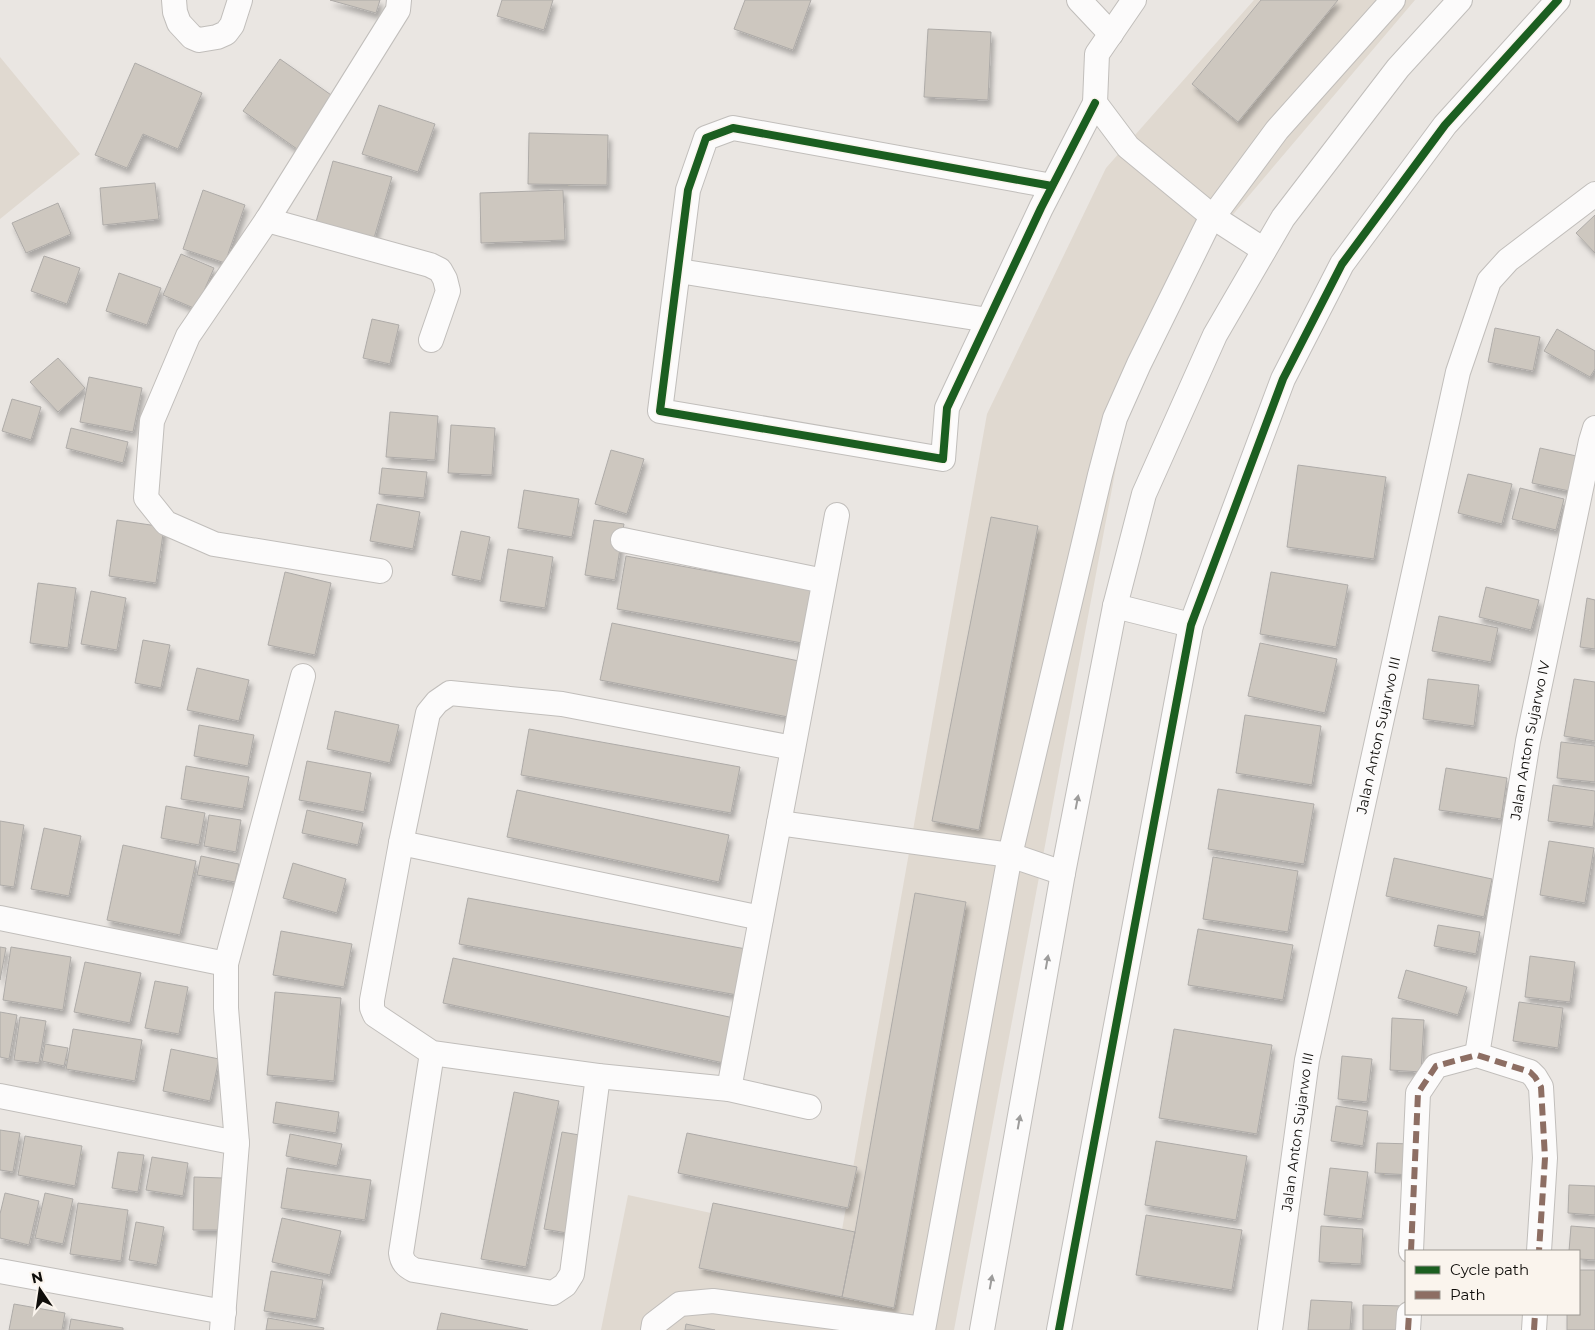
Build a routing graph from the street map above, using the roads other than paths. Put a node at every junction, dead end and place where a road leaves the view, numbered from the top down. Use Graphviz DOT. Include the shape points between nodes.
graph roads {
  1 [pos="174,0"];
  2 [pos="240,0"];
  3 [pos="399,0"];
  4 [pos="1078,0"];
  5 [pos="1134,0"];
  6 [pos="1394,0"];
  7 [pos="1460,0"];
  8 [pos="1558,0"];
  9 [pos="1111,34"];
  10 [pos="1095,103"];
  11 [pos="1052,186"];
  12 [pos="1595,194"];
  13 [pos="1213,217"];
  14 [pos="267,220"];
  15 [pos="1264,250"];
  16 [pos="679,271"];
  17 [pos="988,320"];
  18 [pos="432,340"];
  19 [pos="1595,428"];
  20 [pos="836,515"];
  21 [pos="623,540"];
  22 [pos="380,571"];
  23 [pos="824,581"];
  24 [pos="1115,606"];
  25 [pos="1191,625"];
  26 [pos="304,676"];
  27 [pos="793,748"];
  28 [pos="778,823"];
  29 [pos="401,843"];
  30 [pos="1010,855"];
  31 [pos="1063,873"];
  32 [pos="0,918"];
  33 [pos="761,918"];
  34 [pos="226,964"];
  35 [pos="432,1053"];
  36 [pos="1477,1055"];
  37 [pos="598,1076"];
  38 [pos="729,1089"];
  39 [pos="0,1096"];
  40 [pos="809,1107"];
  41 [pos="238,1143"];
  42 [pos="1411,1250"];
  43 [pos="1539,1250"];
  44 [pos="0,1271"];
  45 [pos="1409,1315"];
  46 [pos="1535,1315"];
  47 [pos="224,1321"];
  48 [pos="923,1329"];
  49 [pos="653,1330"];
  50 [pos="982,1330"];
  51 [pos="1058,1330"];
  52 [pos="1270,1330"];
  53 [pos="1408,1330"];
  54 [pos="1534,1330"];
  1 -- 2 [label="street" via="179,23 199,40 226,33"];
  3 -- 14 [label="street" via="398,10"];
  4 -- 9 [label="street"];
  5 -- 9 [label="street"];
  6 -- 13 [label="street" via="1277,130"];
  7 -- 15 [label="street" via="1398,68 1283,218"];
  8 -- 25 [label="street" via="1445,125 1342,264 1283,379"];
  9 -- 10 [label="street" via="1097,54"];
  10 -- 11 [label="street"];
  10 -- 13 [label="street" via="1128,147"];
  11 -- 16 [label="street" via="733,128 706,138 688,190"];
  11 -- 17 [label="street"];
  12 -- 52 [label="street, Jalan Anton Sujarwo III" via="1508,260 1489,281 1458,372 1307,1060"];
  13 -- 15 [label="street"];
  13 -- 30 [label="street" via="1115,418"];
  14 -- 18 [label="street" via="440,270 448,291"];
  14 -- 22 [label="street" via="188,336 152,421 146,498 166,523 214,544"];
  15 -- 24 [label="street" via="1215,335 1144,494"];
  16 -- 17 [label="street"];
  16 -- 17 [label="street" via="660,411 943,459 947,408"];
  19 -- 36 [label="street, Jalan Anton Sujarwo IV" via="1528,741"];
  20 -- 23 [label="street"];
  21 -- 23 [label="street"];
  23 -- 27 [label="street"];
  24 -- 25 [label="street"];
  31 -- 24 [label="street, one-way"];
  25 -- 51 [label="street"];
  26 -- 34 [label="street"];
  27 -- 28 [label="street"];
  27 -- 29 [label="street" via="562,704 450,693 428,712"];
  28 -- 30 [label="street"];
  28 -- 33 [label="street"];
  29 -- 33 [label="street"];
  29 -- 35 [label="street" via="372,1008 375,1015"];
  30 -- 31 [label="street"];
  30 -- 48 [label="street"];
  50 -- 31 [label="street, one-way"];
  32 -- 34 [label="street"];
  33 -- 38 [label="street"];
  34 -- 41 [label="street" via="226,1008"];
  35 -- 37 [label="street"];
  35 -- 37 [label="street" via="401,1259 414,1270 553,1293 565,1285 572,1274"];
  36 -- 42 [label="street" via="1436,1066 1418,1093"];
  36 -- 43 [label="street" via="1530,1072 1540,1087 1545,1158"];
  37 -- 38 [label="street"];
  38 -- 40 [label="street"];
  39 -- 41 [label="street"];
  41 -- 47 [label="street"];
  44 -- 47 [label="street"];
  45 -- 53 [label="street"];
  46 -- 54 [label="street"];
  48 -- 49 [label="street" via="713,1301 680,1304 654,1324"];
}
